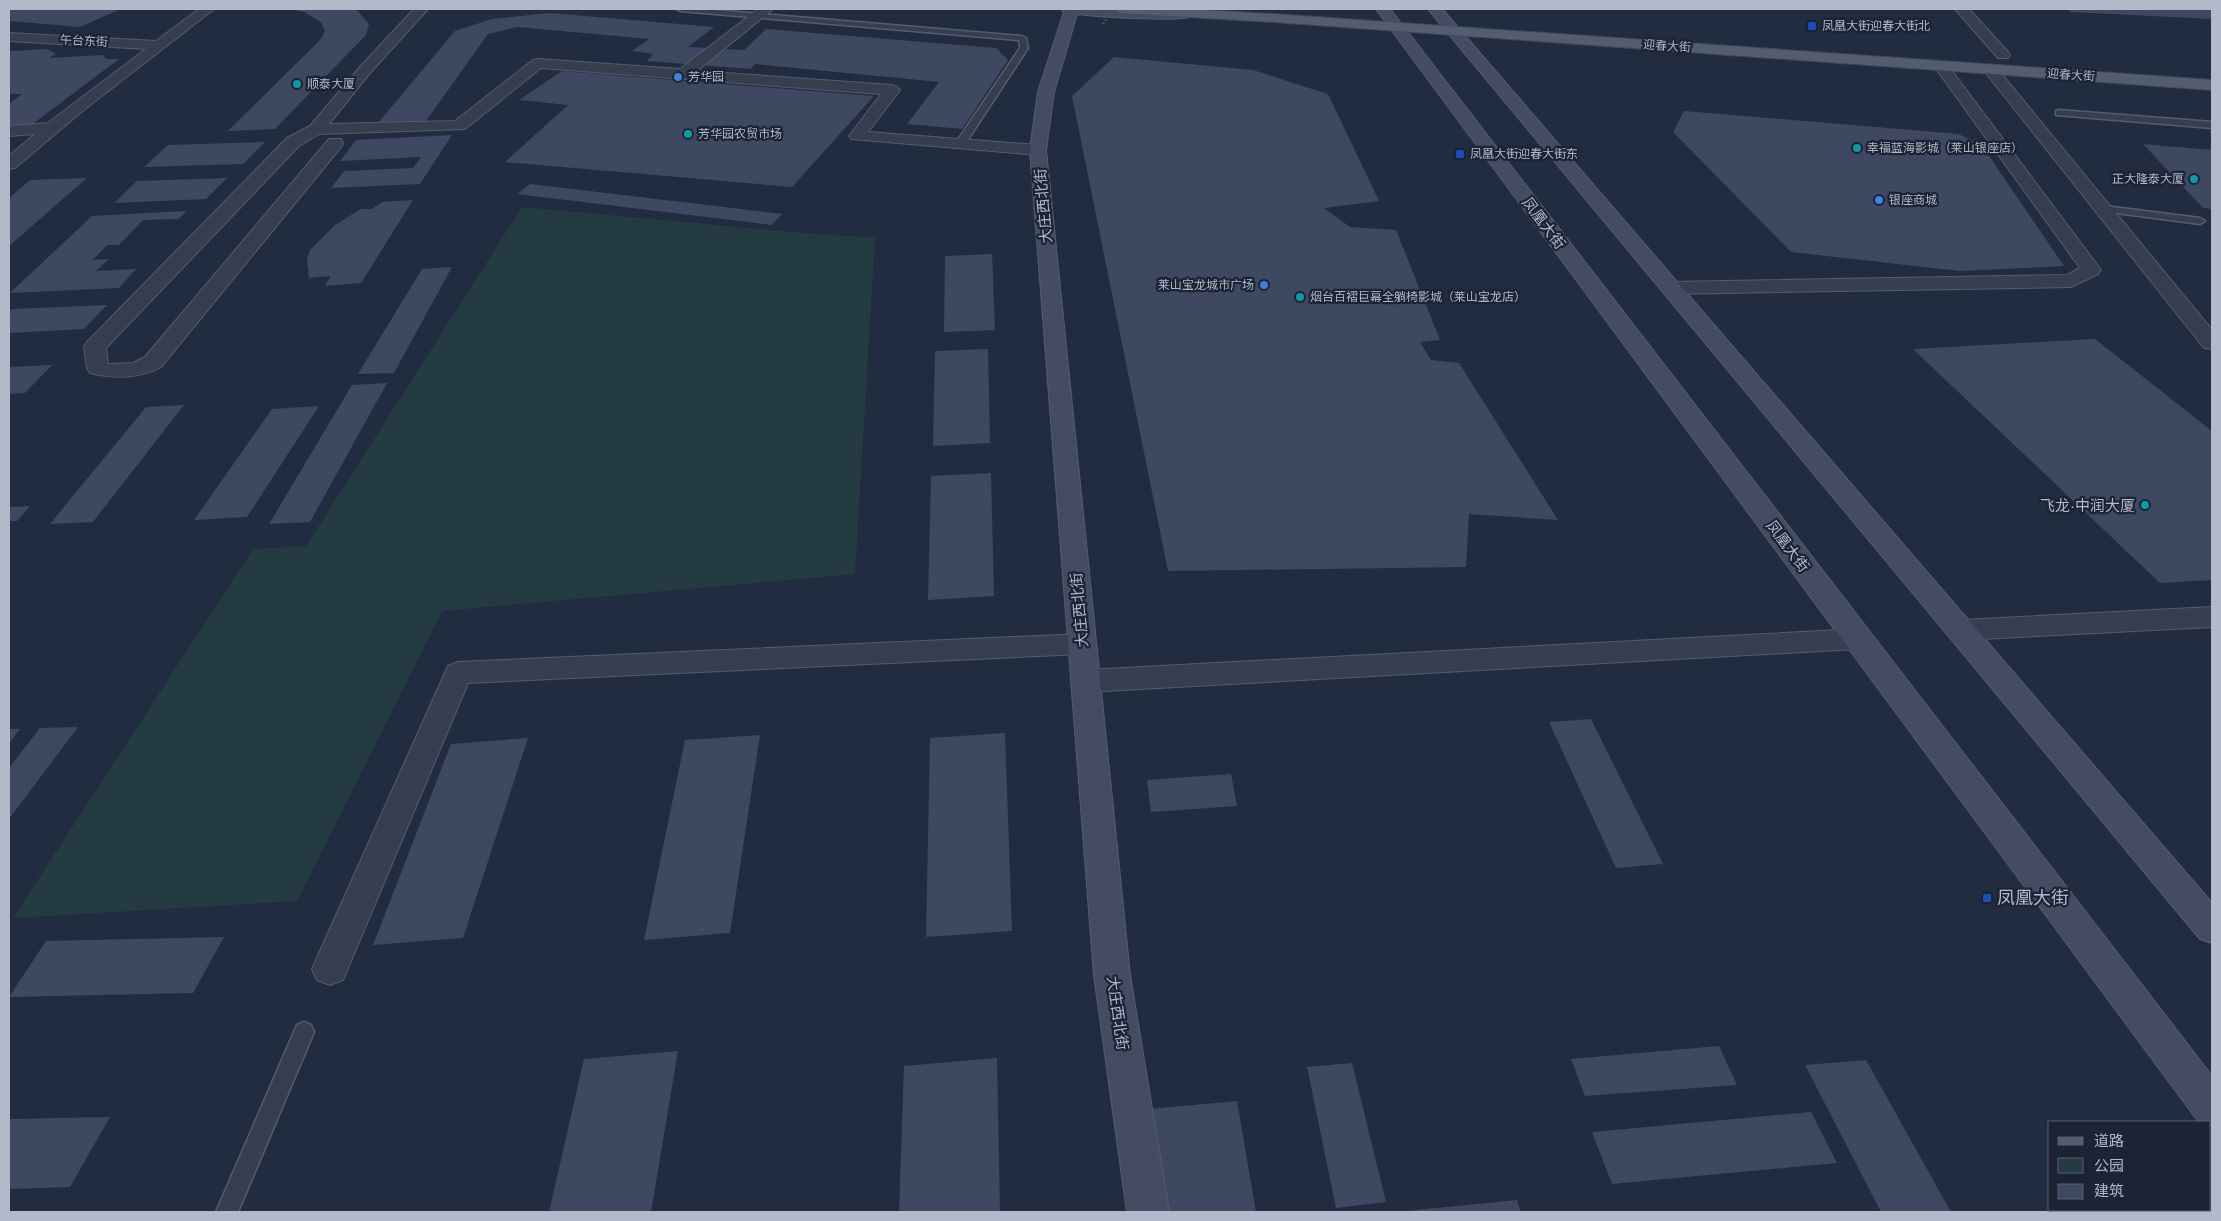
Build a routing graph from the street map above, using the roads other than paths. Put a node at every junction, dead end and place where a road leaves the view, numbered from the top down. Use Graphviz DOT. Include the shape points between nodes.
graph roads {
  1 [pos="207,9"];
  2 [pos="421,9"];
  3 [pos="680,9"];
  4 [pos="1070,9"];
  5 [pos="1121,9"];
  6 [pos="1962,9"];
  7 [pos="1431,10"];
  8 [pos="762,11"];
  9 [pos="1195,13"];
  10 [pos="1390,18"];
  11 [pos="1456,22"];
  12 [pos="9,37"];
  13 [pos="159,46"];
  14 [pos="2008,56"];
  15 [pos="1986,62"];
  16 [pos="1941,66"];
  17 [pos="2152,66"];
  18 [pos="2212,71"];
  19 [pos="685,74"];
  20 [pos="2212,85"];
  21 [pos="2059,113"];
  22 [pos="2212,125"];
  23 [pos="52,128"];
  24 [pos="316,129"];
  25 [pos="9,132"];
  26 [pos="335,143"];
  27 [pos="960,144"];
  28 [pos="1038,150"];
  29 [pos="9,164"];
  30 [pos="2105,209"];
  31 [pos="2200,221"];
  32 [pos="1670,288"];
  33 [pos="2212,343"];
  34 [pos="2212,617"];
  35 [pos="1962,630"];
  36 [pos="1858,639"];
  37 [pos="1082,644"];
  38 [pos="1086,681"];
  39 [pos="2212,928"];
  40 [pos="330,969"];
  41 [pos="304,1032"];
  42 [pos="2212,1107"];
  43 [pos="227,1212"];
  44 [pos="1148,1212"];
  1 -- 13 [label="street"];
  2 -- 24 [label="street"];
  3 -- 8 [label="lane"];
  4 -- 9 [label="main road" via="1143,16"];
  4 -- 28 [label="main road, 大庄西北街" via="1046,92"];
  5 -- 9 [label="main road, 迎春大街"];
  6 -- 14 [label="street"];
  7 -- 11 [label="main road, 迎春大街"];
  8 -- 19 [label="street"];
  8 -- 27 [label="lane" via="1022,38 1024,48"];
  9 -- 10 [label="main road, 迎春大街"];
  10 -- 11 [label="main road, 迎春大街"];
  10 -- 36 [label="main road, 凤凰大街"];
  11 -- 16 [label="main road, 迎春大街"];
  11 -- 32 [label="main road"];
  12 -- 13 [label="street, 午台东街"];
  13 -- 23 [label="street"];
  14 -- 15 [label="main road, 迎春大街"];
  15 -- 16 [label="main road, 迎春大街"];
  15 -- 20 [label="main road, 迎春大街"];
  15 -- 30 [label="street"];
  16 -- 32 [label="street" via="2091,270 2072,281"];
  17 -- 18 [label="main road"];
  19 -- 24 [label="street" via="538,62 459,126"];
  19 -- 27 [label="street" via="892,90 857,136"];
  21 -- 22 [label="lane"];
  23 -- 25 [label="street"];
  23 -- 29 [label="street"];
  24 -- 26 [label="street" via="293,142 95,347 98,368 108,371 135,369 153,362"];
  27 -- 28 [label="street"];
  28 -- 37 [label="main road, 大庄西北街"];
  30 -- 31 [label="lane"];
  30 -- 33 [label="street"];
  32 -- 35 [label="main road"];
  34 -- 35 [label="street"];
  35 -- 39 [label="main road"];
  36 -- 38 [label="street"];
  36 -- 42 [label="main road, 凤凰大街"];
  37 -- 38 [label="main road, 大庄西北街"];
  37 -- 40 [label="street" via="458,674"];
  38 -- 44 [label="main road, 大庄西北街" via="1112,976"];
  41 -- 43 [label="lane"];
}
